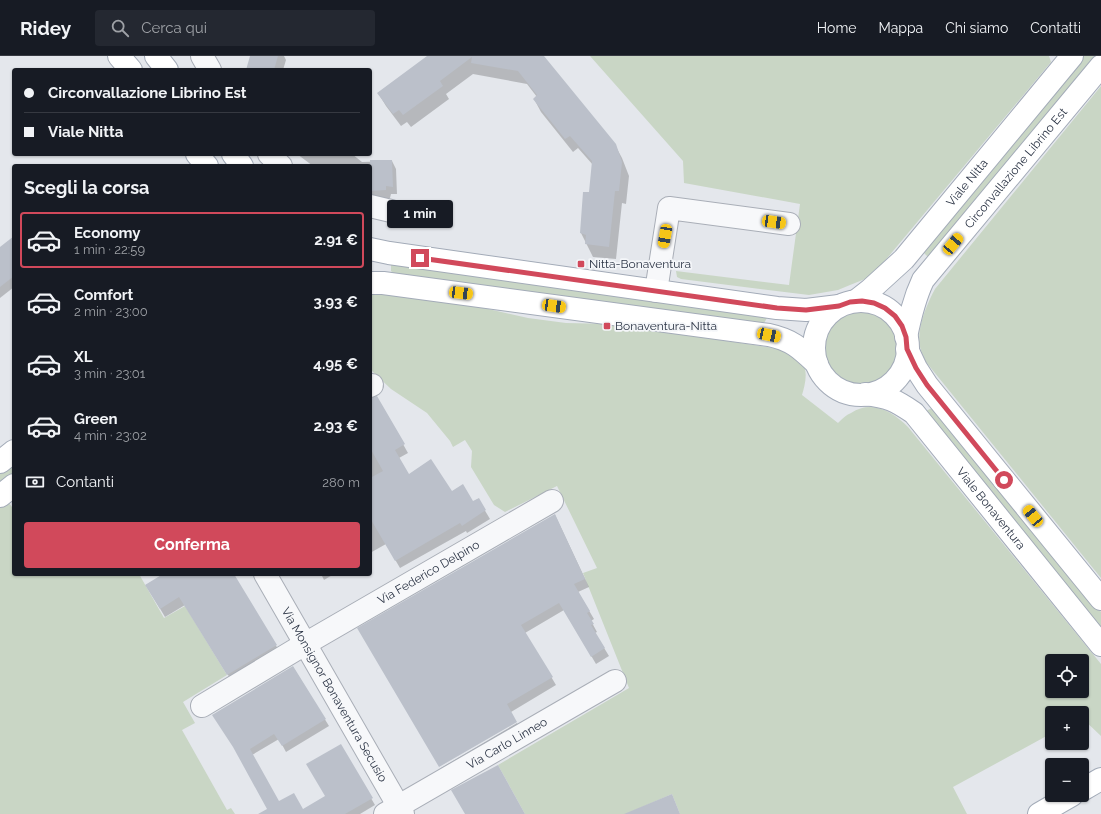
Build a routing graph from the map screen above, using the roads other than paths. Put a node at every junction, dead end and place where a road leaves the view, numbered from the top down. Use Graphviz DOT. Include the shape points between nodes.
graph roads {
  1 [pos="120,56"];
  2 [pos="156,56"];
  3 [pos="202,56"];
  4 [pos="1072,56"];
  5 [pos="1101,66"];
  6 [pos="129,68"];
  7 [pos="165,68"];
  8 [pos="209,68"];
  9 [pos="199,156"];
  10 [pos="234,156"];
  11 [pos="271,156"];
  12 [pos="205,164"];
  13 [pos="240,164"];
  14 [pos="279,164"];
  15 [pos="372,206"];
  16 [pos="391,211"];
  17 [pos="789,224"];
  18 [pos="372,249"];
  19 [pos="372,283"];
  20 [pos="656,291"];
  21 [pos="847,304"];
  22 [pos="907,343"];
  23 [pos="817,364"];
  24 [pos="865,394"];
  25 [pos="12,453"];
  26 [pos="0,462"];
  27 [pos="552,501"];
  28 [pos="266,576"];
  29 [pos="1101,600"];
  30 [pos="305,644"];
  31 [pos="1101,645"];
  32 [pos="615,681"];
  33 [pos="202,706"];
  34 [pos="1101,779"];
  35 [pos="1089,786"];
  36 [pos="1059,802"];
  37 [pos="396,811"];
  38 [pos="1038,814"];
  1 -- 6 [label="main road"];
  2 -- 7 [label="main road"];
  3 -- 8 [label="street"];
  4 -- 21 [label="main road, Viale Nitta" via="904,260 870,290"];
  5 -- 22 [label="main road, Circonvallazione Librino Est" via="923,280 915,299"];
  9 -- 12 [label="main road"];
  10 -- 13 [label="main road"];
  11 -- 14 [label="street"];
  15 -- 16 [label="street"];
  17 -- 20 [label="street" via="669,208"];
  18 -- 20 [label="main road"];
  19 -- 23 [label="main road" via="769,335 792,342"];
  20 -- 21 [label="main road" via="806,310"];
  21 -- 22 [label="main road" via="868,302 885,308 899,321"];
  21 -- 23 [label="main road" via="829,313 818,328 814,346"];
  22 -- 24 [label="main road" via="903,367 893,382 883,389"];
  22 -- 29 [label="main road" via="916,368 927,385"];
  23 -- 24 [label="main road" via="822,374 836,387 853,394"];
  24 -- 31 [label="main road, Viale Bonaventura" via="898,402 914,413"];
  25 -- 26 [label="main road"];
  27 -- 30 [label="street, Via Federico Delpino"];
  28 -- 30 [label="street, Via Monsignor Bonaventura Secusio"];
  30 -- 33 [label="street, Via Federico Delpino"];
  30 -- 37 [label="street, Via Monsignor Bonaventura Secusio"];
  32 -- 37 [label="street, Via Carlo Linneo"];
  34 -- 35 [label="main road"];
  36 -- 38 [label="main road"];
}
